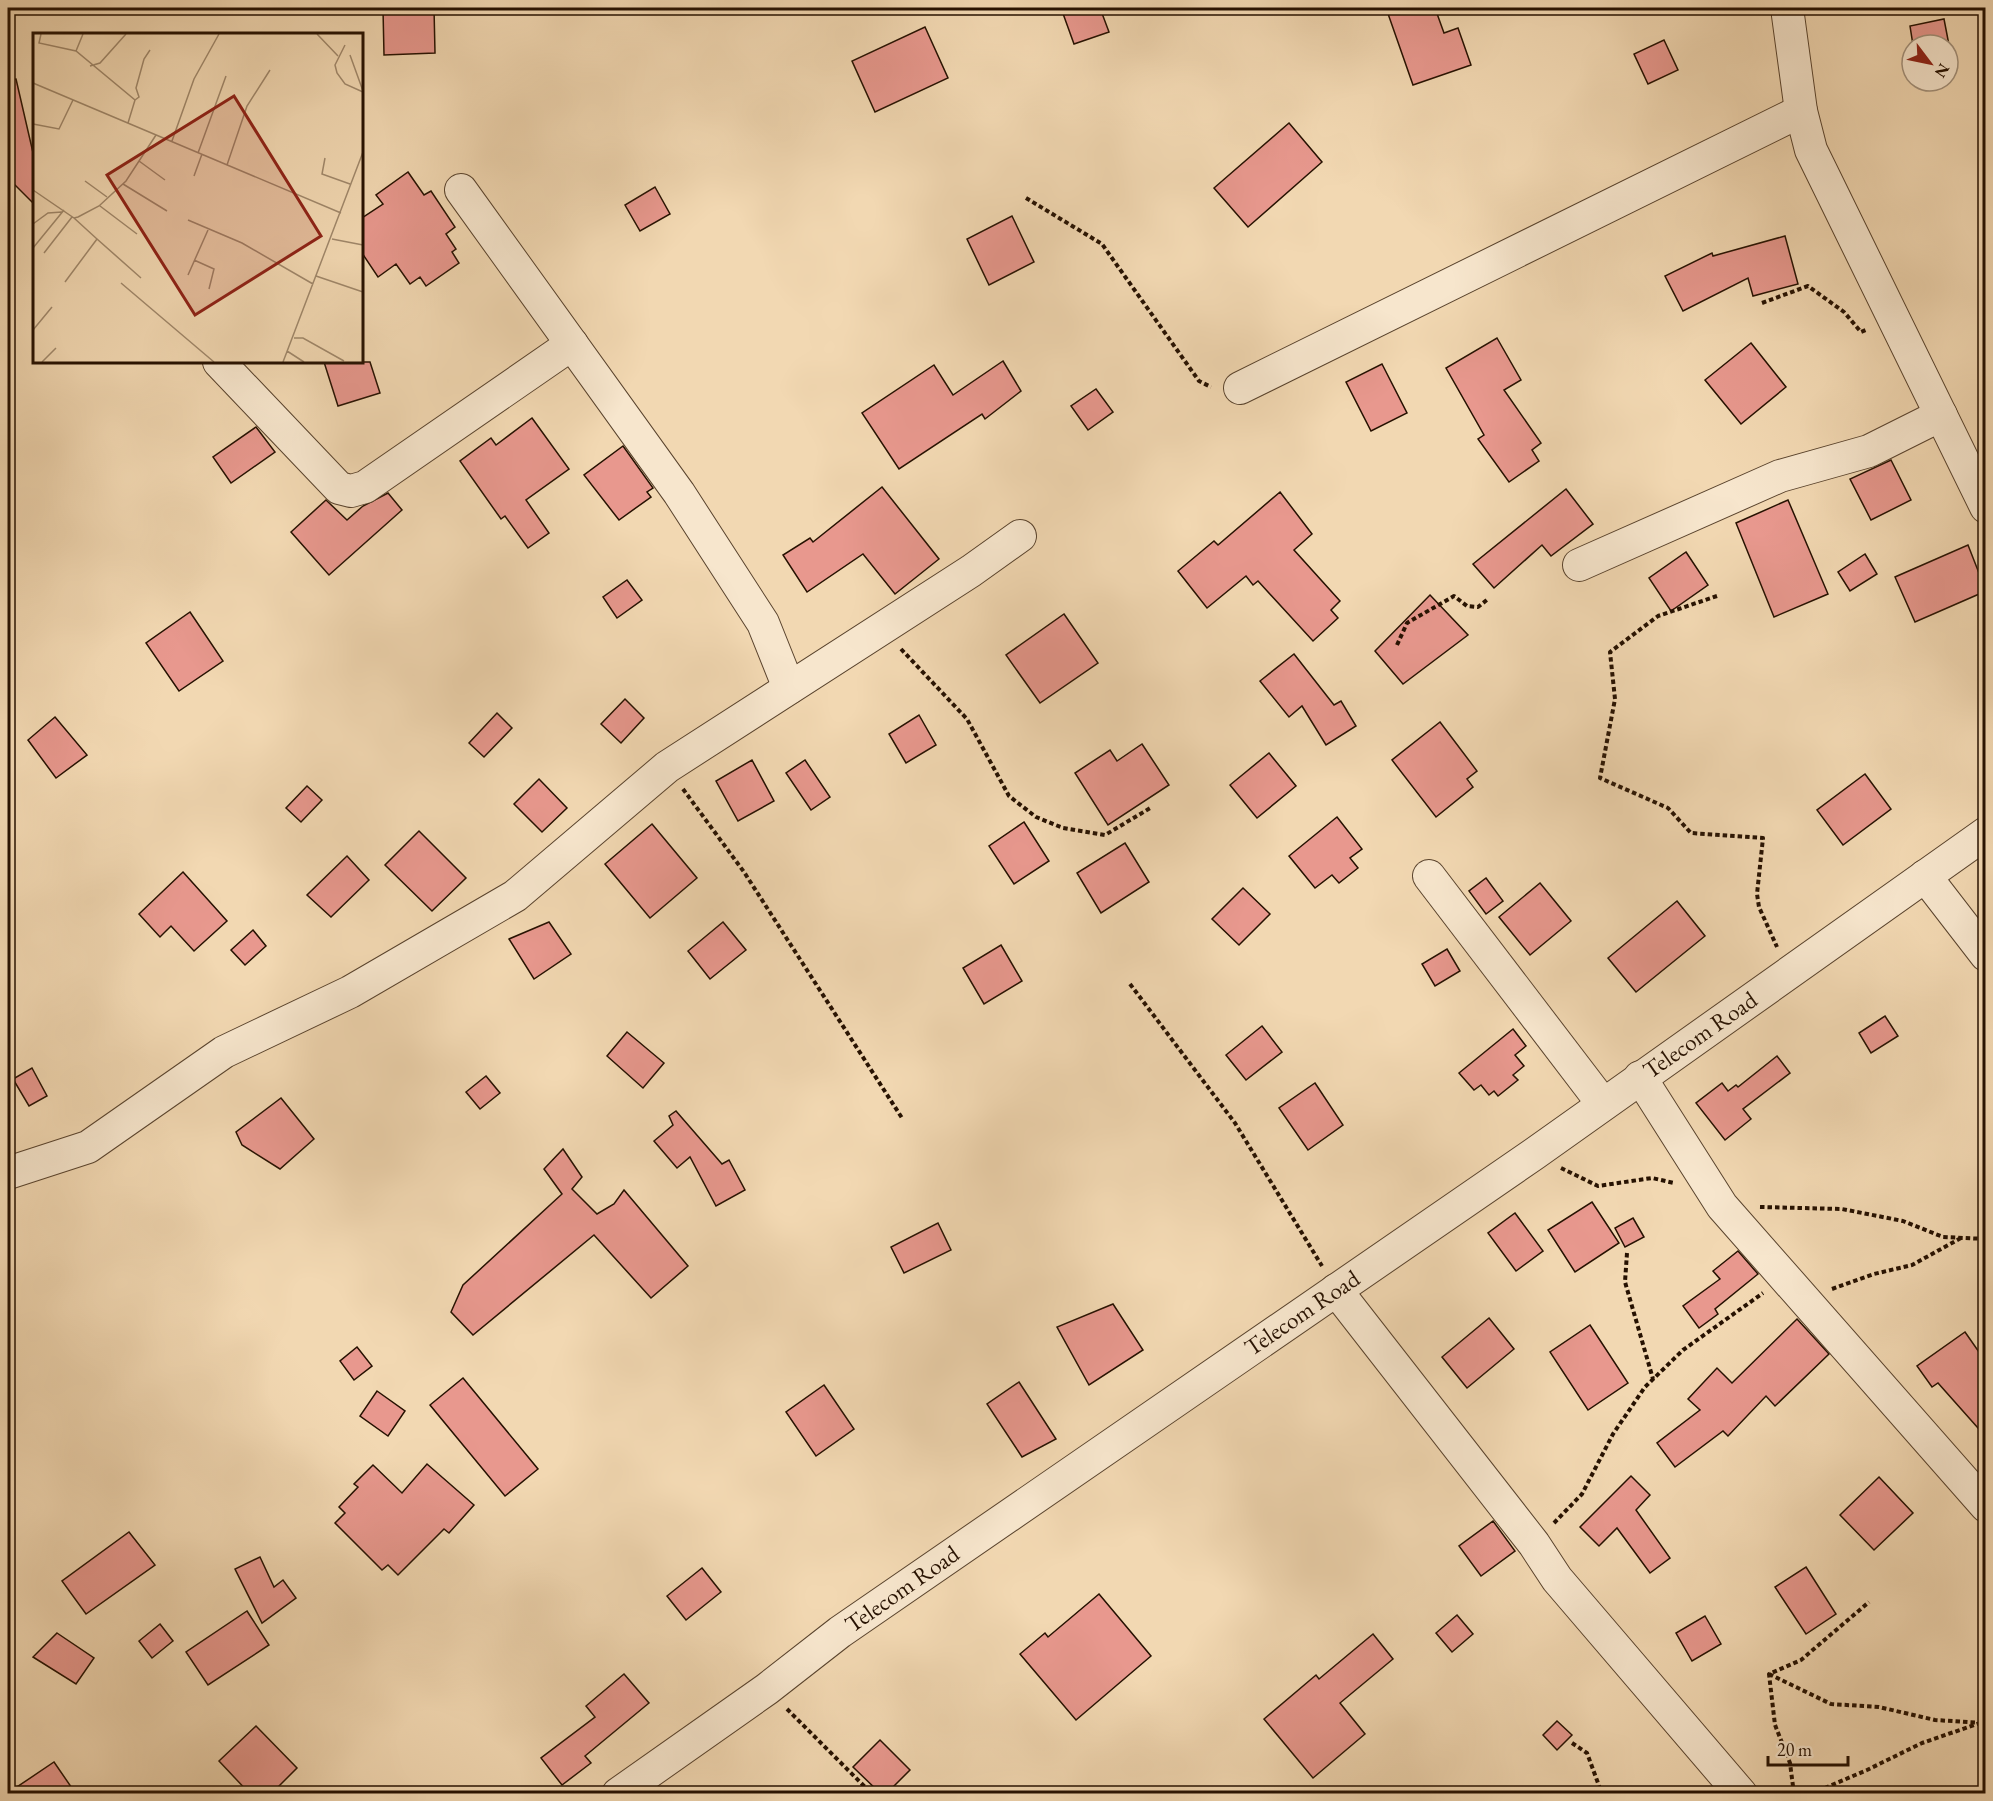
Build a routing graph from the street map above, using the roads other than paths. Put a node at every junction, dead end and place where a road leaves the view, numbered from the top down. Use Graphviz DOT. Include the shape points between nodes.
graph roads {
  1 [pos="1786,8"];
  2 [pos="1801,111"];
  3 [pos="461,190"];
  4 [pos="572,344"];
  5 [pos="220,363"];
  6 [pos="1240,388"];
  7 [pos="1941,415"];
  8 [pos="1986,507"];
  9 [pos="1020,536"];
  10 [pos="1579,566"];
  11 [pos="789,688"];
  12 [pos="1986,833"];
  13 [pos="1429,876"];
  14 [pos="1925,876"];
  15 [pos="1986,955"];
  16 [pos="1640,1077"];
  17 [pos="1603,1104"];
  18 [pos="8,1173"];
  19 [pos="1336,1290"];
  20 [pos="1986,1506"];
  21 [pos="618,1794"];
  22 [pos="1741,1794"];
  1 -- 2 [label="street"];
  2 -- 6 [label="street"];
  2 -- 7 [label="street" via="1811,150"];
  3 -- 4 [label="street"];
  4 -- 5 [label="street" via="365,487 351,491 339,488"];
  4 -- 11 [label="street" via="679,493 763,623"];
  7 -- 8 [label="street"];
  7 -- 10 [label="street" via="1869,451 1780,476"];
  9 -- 11 [label="street"];
  11 -- 18 [label="street" via="667,767 505,902 350,992 225,1052 88,1147"];
  12 -- 14 [label="street, Telecom Road"];
  13 -- 17 [label="street"];
  14 -- 15 [label="street"];
  14 -- 16 [label="street, Telecom Road"];
  16 -- 17 [label="street, Telecom Road"];
  16 -- 20 [label="street" via="1722,1206"];
  17 -- 19 [label="street, Telecom Road"];
  19 -- 21 [label="street, Telecom Road" via="840,1632 767,1689"];
  19 -- 22 [label="street" via="1557,1579"];
}
